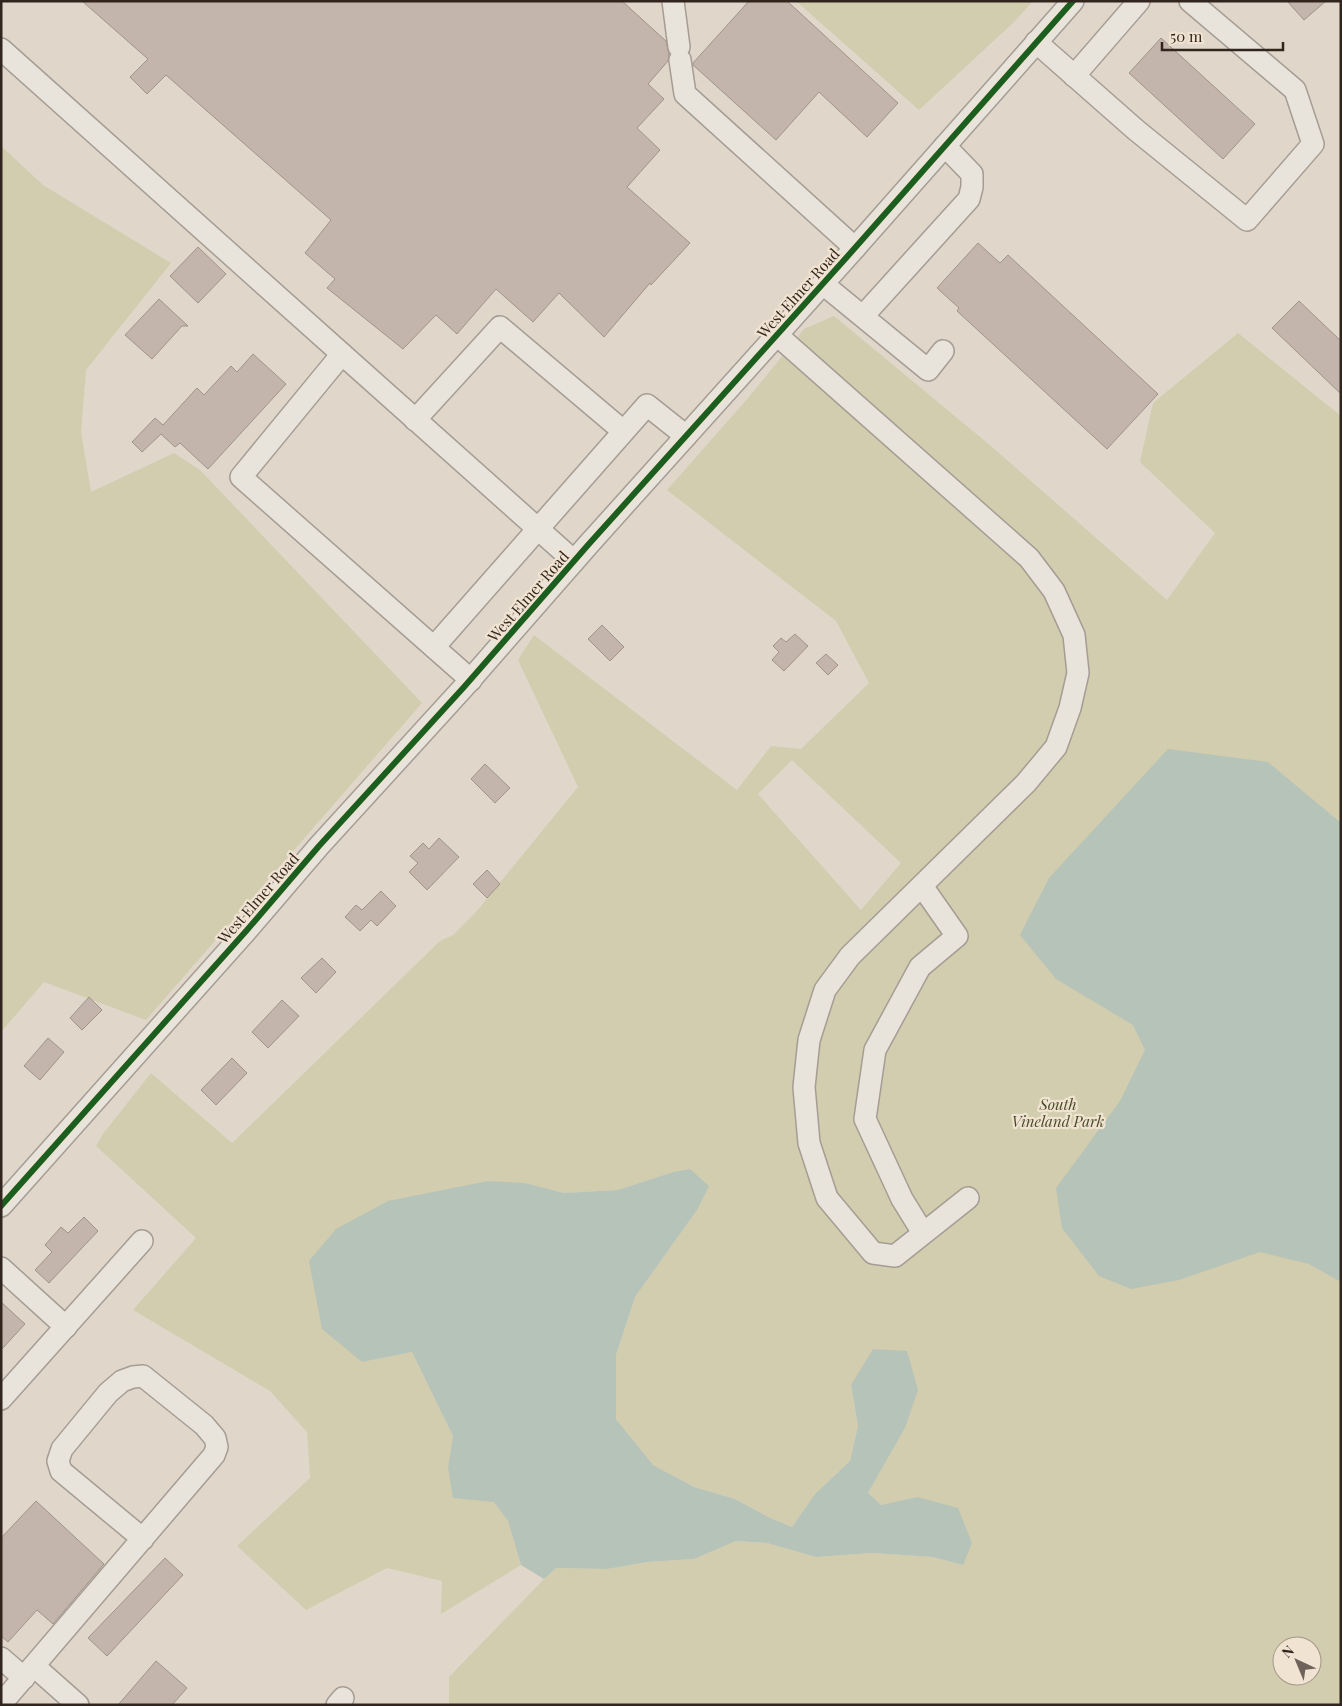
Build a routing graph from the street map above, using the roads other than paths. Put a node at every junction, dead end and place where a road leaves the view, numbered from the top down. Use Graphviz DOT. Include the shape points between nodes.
graph roads {
  1 [pos="673,1"];
  2 [pos="1072,1"];
  3 [pos="1139,1"];
  4 [pos="1190,1"];
  5 [pos="1036,42"];
  6 [pos="1,49"];
  7 [pos="1074,76"];
  8 [pos="945,146"];
  9 [pos="855,248"];
  10 [pos="823,284"];
  11 [pos="863,316"];
  12 [pos="777,335"];
  13 [pos="943,351"];
  14 [pos="342,354"];
  15 [pos="415,420"];
  16 [pos="623,432"];
  17 [pos="686,436"];
  18 [pos="538,529"];
  19 [pos="574,561"];
  20 [pos="434,647"];
  21 [pos="471,680"];
  22 [pos="922,886"];
  23 [pos="968,1198"];
  24 [pos="1,1206"];
  25 [pos="923,1233"];
  26 [pos="142,1241"];
  27 [pos="1,1268"];
  28 [pos="66,1327"];
  29 [pos="1,1399"];
  30 [pos="143,1538"];
  31 [pos="1,1658"];
  32 [pos="29,1672"];
  33 [pos="1,1704"];
  34 [pos="78,1705"];
  1 -- 9 [label="street" via="685,94"];
  2 -- 5 [label="street, West Elmer Road"];
  3 -- 7 [label="street"];
  4 -- 7 [label="street" via="1295,90 1313,144 1247,220"];
  5 -- 7 [label="street"];
  5 -- 8 [label="street, West Elmer Road"];
  6 -- 14 [label="street"];
  8 -- 9 [label="street, West Elmer Road"];
  8 -- 11 [label="street" via="972,174 969,200"];
  9 -- 10 [label="street, West Elmer Road"];
  10 -- 11 [label="street"];
  10 -- 12 [label="street, West Elmer Road"];
  11 -- 13 [label="street" via="928,370"];
  12 -- 17 [label="street, West Elmer Road"];
  12 -- 22 [label="street" via="1029,558 1054,591 1074,635 1078,673 1056,747 1026,783"];
  14 -- 15 [label="street"];
  14 -- 20 [label="street" via="242,477"];
  15 -- 16 [label="street" via="500,327"];
  15 -- 18 [label="street"];
  16 -- 17 [label="street" via="647,405"];
  16 -- 18 [label="street"];
  17 -- 19 [label="street, West Elmer Road"];
  18 -- 19 [label="street"];
  18 -- 20 [label="street"];
  19 -- 21 [label="street, West Elmer Road"];
  20 -- 21 [label="street"];
  21 -- 24 [label="street, West Elmer Road" via="319,846"];
  22 -- 25 [label="street" via="957,936 920,967 875,1050 865,1118 902,1199"];
  22 -- 25 [label="street" via="850,956 825,990 809,1040 804,1087 809,1143 827,1198 849,1226 873,1253 896,1256"];
  23 -- 25 [label="street"];
  26 -- 28 [label="street"];
  27 -- 28 [label="street"];
  28 -- 29 [label="street"];
  30 -- 30 [label="street" via="214,1455 217,1447 215,1438 204,1425 143,1376 122,1381 108,1393 62,1449 58,1461 62,1471"];
  30 -- 32 [label="street"];
  31 -- 32 [label="street"];
  32 -- 33 [label="street"];
  32 -- 34 [label="street"];
}
